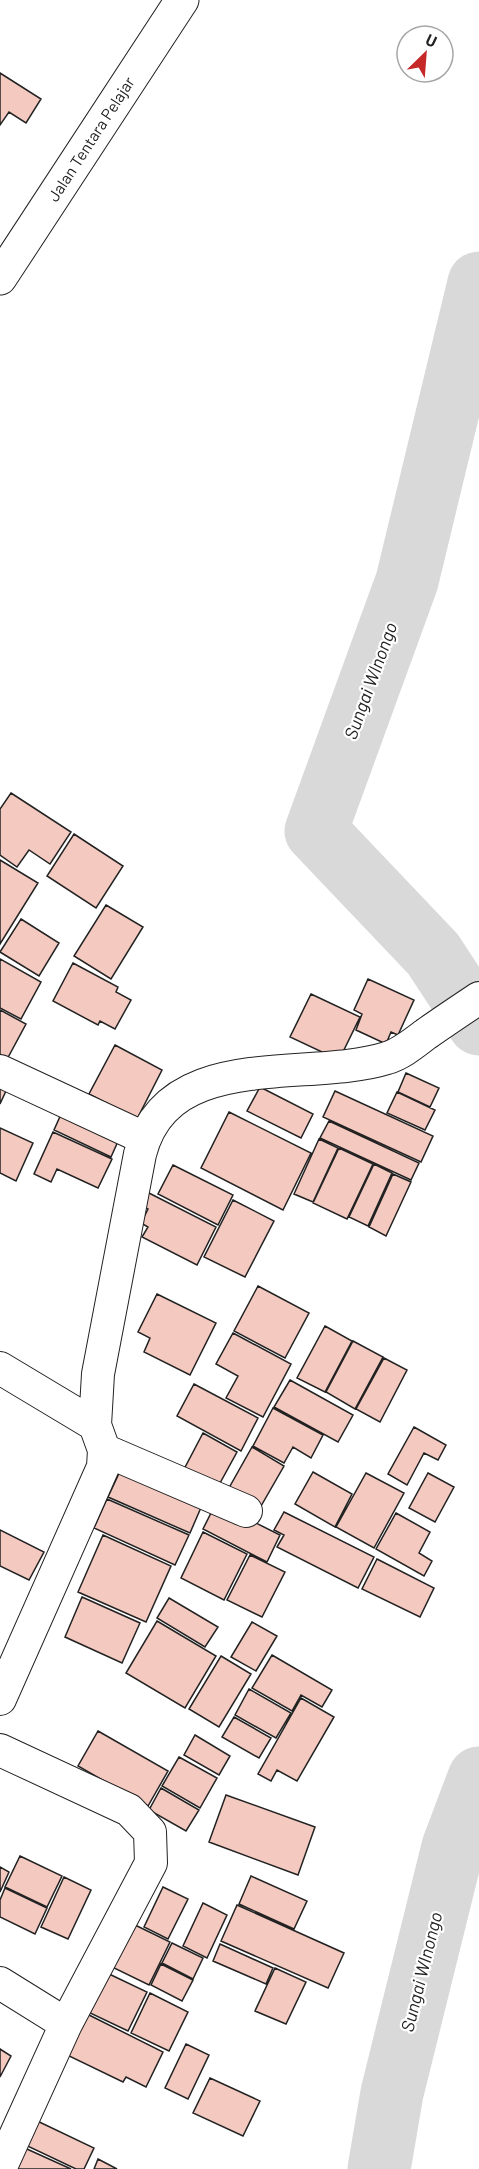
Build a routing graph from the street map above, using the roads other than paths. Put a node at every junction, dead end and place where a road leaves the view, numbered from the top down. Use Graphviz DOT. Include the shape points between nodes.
graph roads {
  1 [pos="182,0"];
  2 [pos="0,278"];
  3 [pos="479,998"];
  4 [pos="0,1071"];
  5 [pos="144,1138"];
  6 [pos="0,1368"];
  7 [pos="100,1438"];
  8 [pos="246,1511"];
  9 [pos="3,1686"];
  10 [pos="0,1750"];
  11 [pos="0,1983"];
  12 [pos="66,2024"];
  13 [pos="0,2169"];
  1 -- 2 [label="main road, Jalan Tentara Pelajar"];
  3 -- 5 [label="street" via="390,1057 370,1063 249,1074 207,1084 159,1113"];
  4 -- 5 [label="street"];
  5 -- 7 [label="street" via="98,1374"];
  6 -- 7 [label="street"];
  7 -- 8 [label="street"];
  7 -- 9 [label="street" via="103,1467"];
  10 -- 12 [label="street" via="129,1810 150,1832 151,1863"];
  11 -- 12 [label="street"];
  12 -- 13 [label="street"];
}
